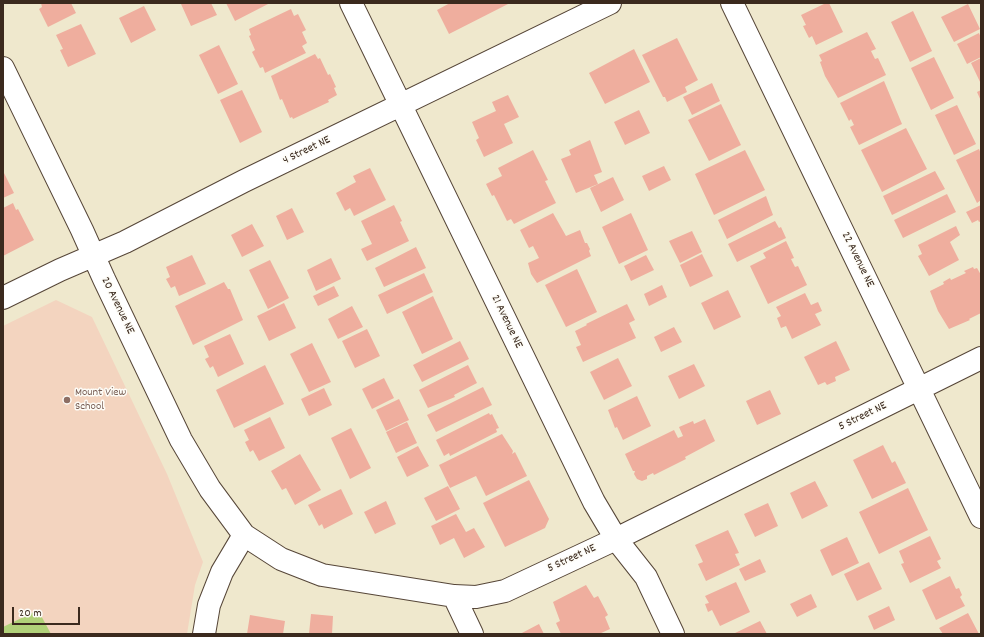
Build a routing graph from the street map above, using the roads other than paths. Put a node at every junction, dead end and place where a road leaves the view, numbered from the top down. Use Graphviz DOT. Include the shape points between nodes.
graph roads {
  1 [pos="351,3"];
  2 [pos="610,3"];
  3 [pos="732,3"];
  4 [pos="3,68"];
  5 [pos="401,106"];
  6 [pos="93,256"];
  7 [pos="3,298"];
  8 [pos="981,358"];
  9 [pos="919,389"];
  10 [pos="981,517"];
  11 [pos="244,535"];
  12 [pos="616,539"];
  13 [pos="454,596"];
  14 [pos="204,634"];
  15 [pos="472,634"];
  16 [pos="673,634"];
  1 -- 5 [label="street, 21 Avenue NE"];
  2 -- 5 [label="street, 4 Street NE"];
  3 -- 9 [label="street, 22 Avenue NE"];
  4 -- 6 [label="street, 20 Avenue NE"];
  5 -- 6 [label="street, 4 Street NE"];
  5 -- 12 [label="street, 21 Avenue NE" via="594,502"];
  6 -- 7 [label="street, 4 Street NE"];
  6 -- 11 [label="street, 20 Avenue NE" via="195,465"];
  8 -- 9 [label="street, 5 Street NE"];
  9 -- 10 [label="street, 22 Avenue NE"];
  9 -- 12 [label="street, 5 Street NE"];
  11 -- 13 [label="street, 5 Street NE" via="281,559 322,575"];
  11 -- 14 [label="street" via="222,572 209,605"];
  12 -- 13 [label="street, 5 Street NE" via="505,591 476,596"];
  12 -- 16 [label="street, 21 Avenue NE" via="646,577"];
  13 -- 15 [label="street"];
}
